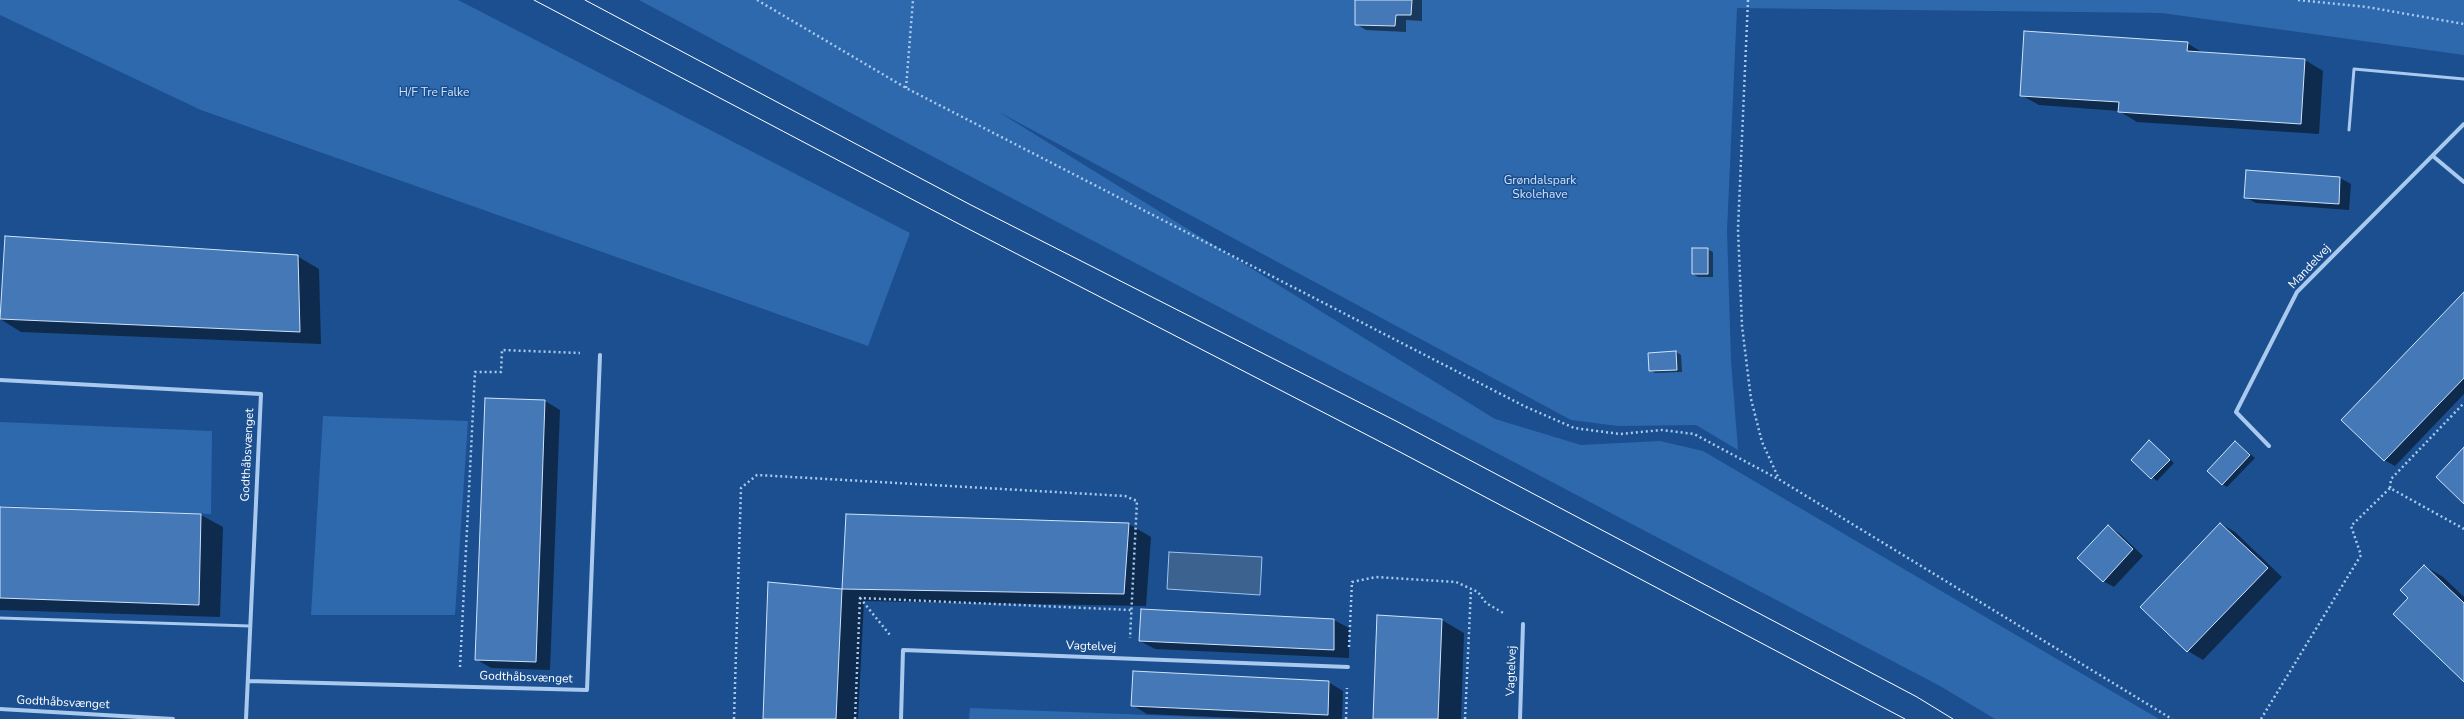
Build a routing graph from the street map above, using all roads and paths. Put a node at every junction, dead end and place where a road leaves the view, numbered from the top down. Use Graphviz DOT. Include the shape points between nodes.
graph roads {
  1 [pos="757,0"];
  2 [pos="913,0"];
  3 [pos="1748,0"];
  4 [pos="2298,0"];
  5 [pos="2464,24"];
  6 [pos="2464,78"];
  7 [pos="906,88"];
  8 [pos="2464,124"];
  9 [pos="2349,130"];
  10 [pos="2434,157"];
  11 [pos="2464,182"];
  12 [pos="600,354"];
  13 [pos="0,380"];
  14 [pos="2464,403"];
  15 [pos="2270,446"];
  16 [pos="1780,480"];
  17 [pos="2390,488"];
  18 [pos="2464,529"];
  19 [pos="1471,589"];
  20 [pos="860,598"];
  21 [pos="1131,610"];
  22 [pos="0,618"];
  23 [pos="1523,624"];
  24 [pos="250,626"];
  25 [pos="903,650"];
  26 [pos="1129,659"];
  27 [pos="1348,667"];
  28 [pos="248,681"];
  29 [pos="460,686"];
  30 [pos="0,709"];
  31 [pos="173,719"];
  32 [pos="246,719"];
  33 [pos="734,719"];
  34 [pos="855,719"];
  35 [pos="901,719"];
  36 [pos="1346,719"];
  37 [pos="1465,719"];
  38 [pos="1520,719"];
  39 [pos="2172,719"];
  40 [pos="2262,719"];
  1 -- 7 [label="path"];
  2 -- 7 [label="path"];
  3 -- 16 [label="path" via="1738,229 1742,326 1751,399 1762,442"];
  4 -- 5 [label="path" via="2367,7"];
  6 -- 9 [label="lane" via="2354,69"];
  7 -- 16 [label="path" via="1526,407 1574,428 1620,434 1662,430 1694,434"];
  8 -- 10 [label="street, Mandelvej"];
  10 -- 11 [label="street"];
  10 -- 15 [label="street, Mandelvej" via="2297,292 2236,412"];
  12 -- 29 [label="path" via="502,350 501,372 475,372"];
  12 -- 29 [label="street, Godthåbsvænget" via="587,690"];
  13 -- 24 [label="street, Godthåbsvænget" via="261,394"];
  14 -- 17 [label="path" via="2391,479"];
  16 -- 39 [label="path"];
  17 -- 18 [label="path"];
  17 -- 40 [label="path" via="2351,526 2361,555"];
  19 -- 23 [label="path" via="1478,592 1486,603"];
  19 -- 27 [label="path" via="1456,582 1376,577 1352,582"];
  19 -- 37 [label="path"];
  20 -- 21 [label="path"];
  20 -- 25 [label="path"];
  20 -- 34 [label="path"];
  21 -- 26 [label="path"];
  21 -- 33 [label="path" via="1137,501 1125,496 757,476 741,488"];
  22 -- 24 [label="lane"];
  23 -- 38 [label="street, Vagtelvej"];
  24 -- 28 [label="street, Godthåbsvænget"];
  25 -- 26 [label="street, Vagtelvej"];
  25 -- 35 [label="street"];
  26 -- 27 [label="street, Vagtelvej"];
  27 -- 36 [label="path"];
  28 -- 29 [label="street, Godthåbsvænget"];
  28 -- 32 [label="street, Godthåbsvænget"];
  30 -- 31 [label="street, Godthåbsvænget"];
}
